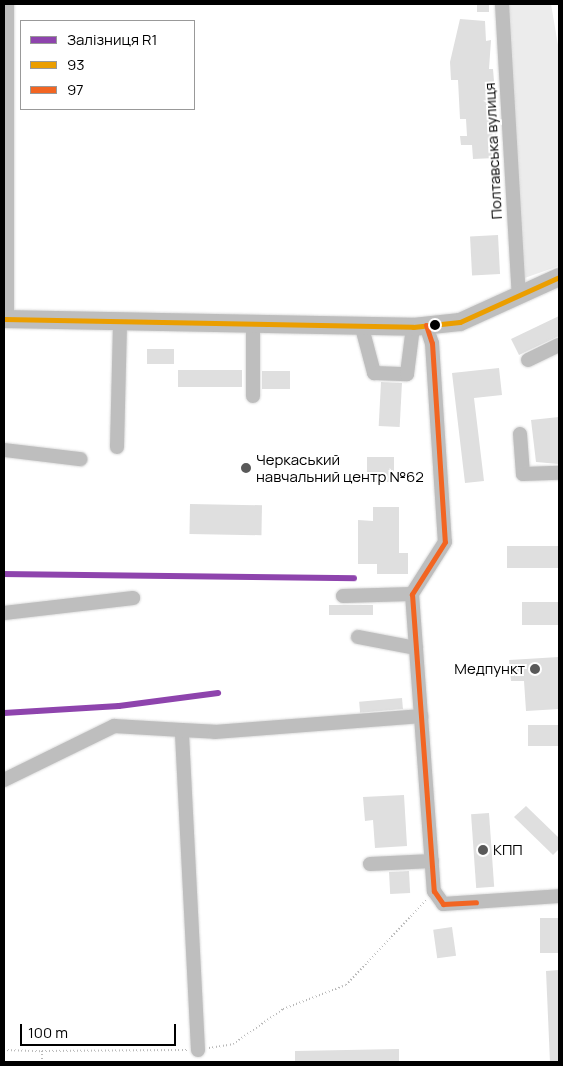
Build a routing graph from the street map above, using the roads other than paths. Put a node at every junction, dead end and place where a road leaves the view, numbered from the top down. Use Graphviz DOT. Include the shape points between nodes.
graph roads {
  1 [pos="7,4"];
  2 [pos="502,4"];
  3 [pos="559,278"];
  4 [pos="519,296"];
  5 [pos="5,320"];
  6 [pos="120,324"];
  7 [pos="361,324"];
  8 [pos="419,326"];
  9 [pos="253,327"];
  10 [pos="559,345"];
  11 [pos="528,360"];
  12 [pos="253,396"];
  13 [pos="520,434"];
  14 [pos="117,447"];
  15 [pos="4,450"];
  16 [pos="80,459"];
  17 [pos="559,473"];
  18 [pos="412,594"];
  19 [pos="344,596"];
  20 [pos="133,598"];
  21 [pos="4,613"];
  22 [pos="358,637"];
  23 [pos="416,648"];
  24 [pos="421,716"];
  25 [pos="182,730"];
  26 [pos="4,780"];
  27 [pos="432,861"];
  28 [pos="370,864"];
  29 [pos="559,896"];
  30 [pos="198,1050"];
  1 -- 5 [label="street"];
  2 -- 4 [label="street, Полтавська вулиця"];
  3 -- 4 [label="main road"];
  4 -- 8 [label="main road" via="460,322"];
  5 -- 6 [label="main road"];
  6 -- 9 [label="main road"];
  6 -- 14 [label="street"];
  7 -- 8 [label="main road"];
  7 -- 8 [label="street" via="374,374 408,374"];
  7 -- 9 [label="main road"];
  8 -- 18 [label="street" via="432,343 445,542"];
  9 -- 12 [label="street"];
  10 -- 11 [label="street"];
  13 -- 17 [label="street" via="523,474"];
  15 -- 16 [label="street"];
  18 -- 19 [label="street"];
  18 -- 23 [label="street"];
  20 -- 21 [label="street"];
  22 -- 23 [label="street"];
  23 -- 24 [label="street"];
  24 -- 25 [label="street" via="215,732"];
  24 -- 27 [label="street"];
  25 -- 26 [label="street" via="114,726"];
  25 -- 30 [label="street"];
  27 -- 28 [label="street"];
  27 -- 29 [label="street" via="434,891 443,904"];
}
